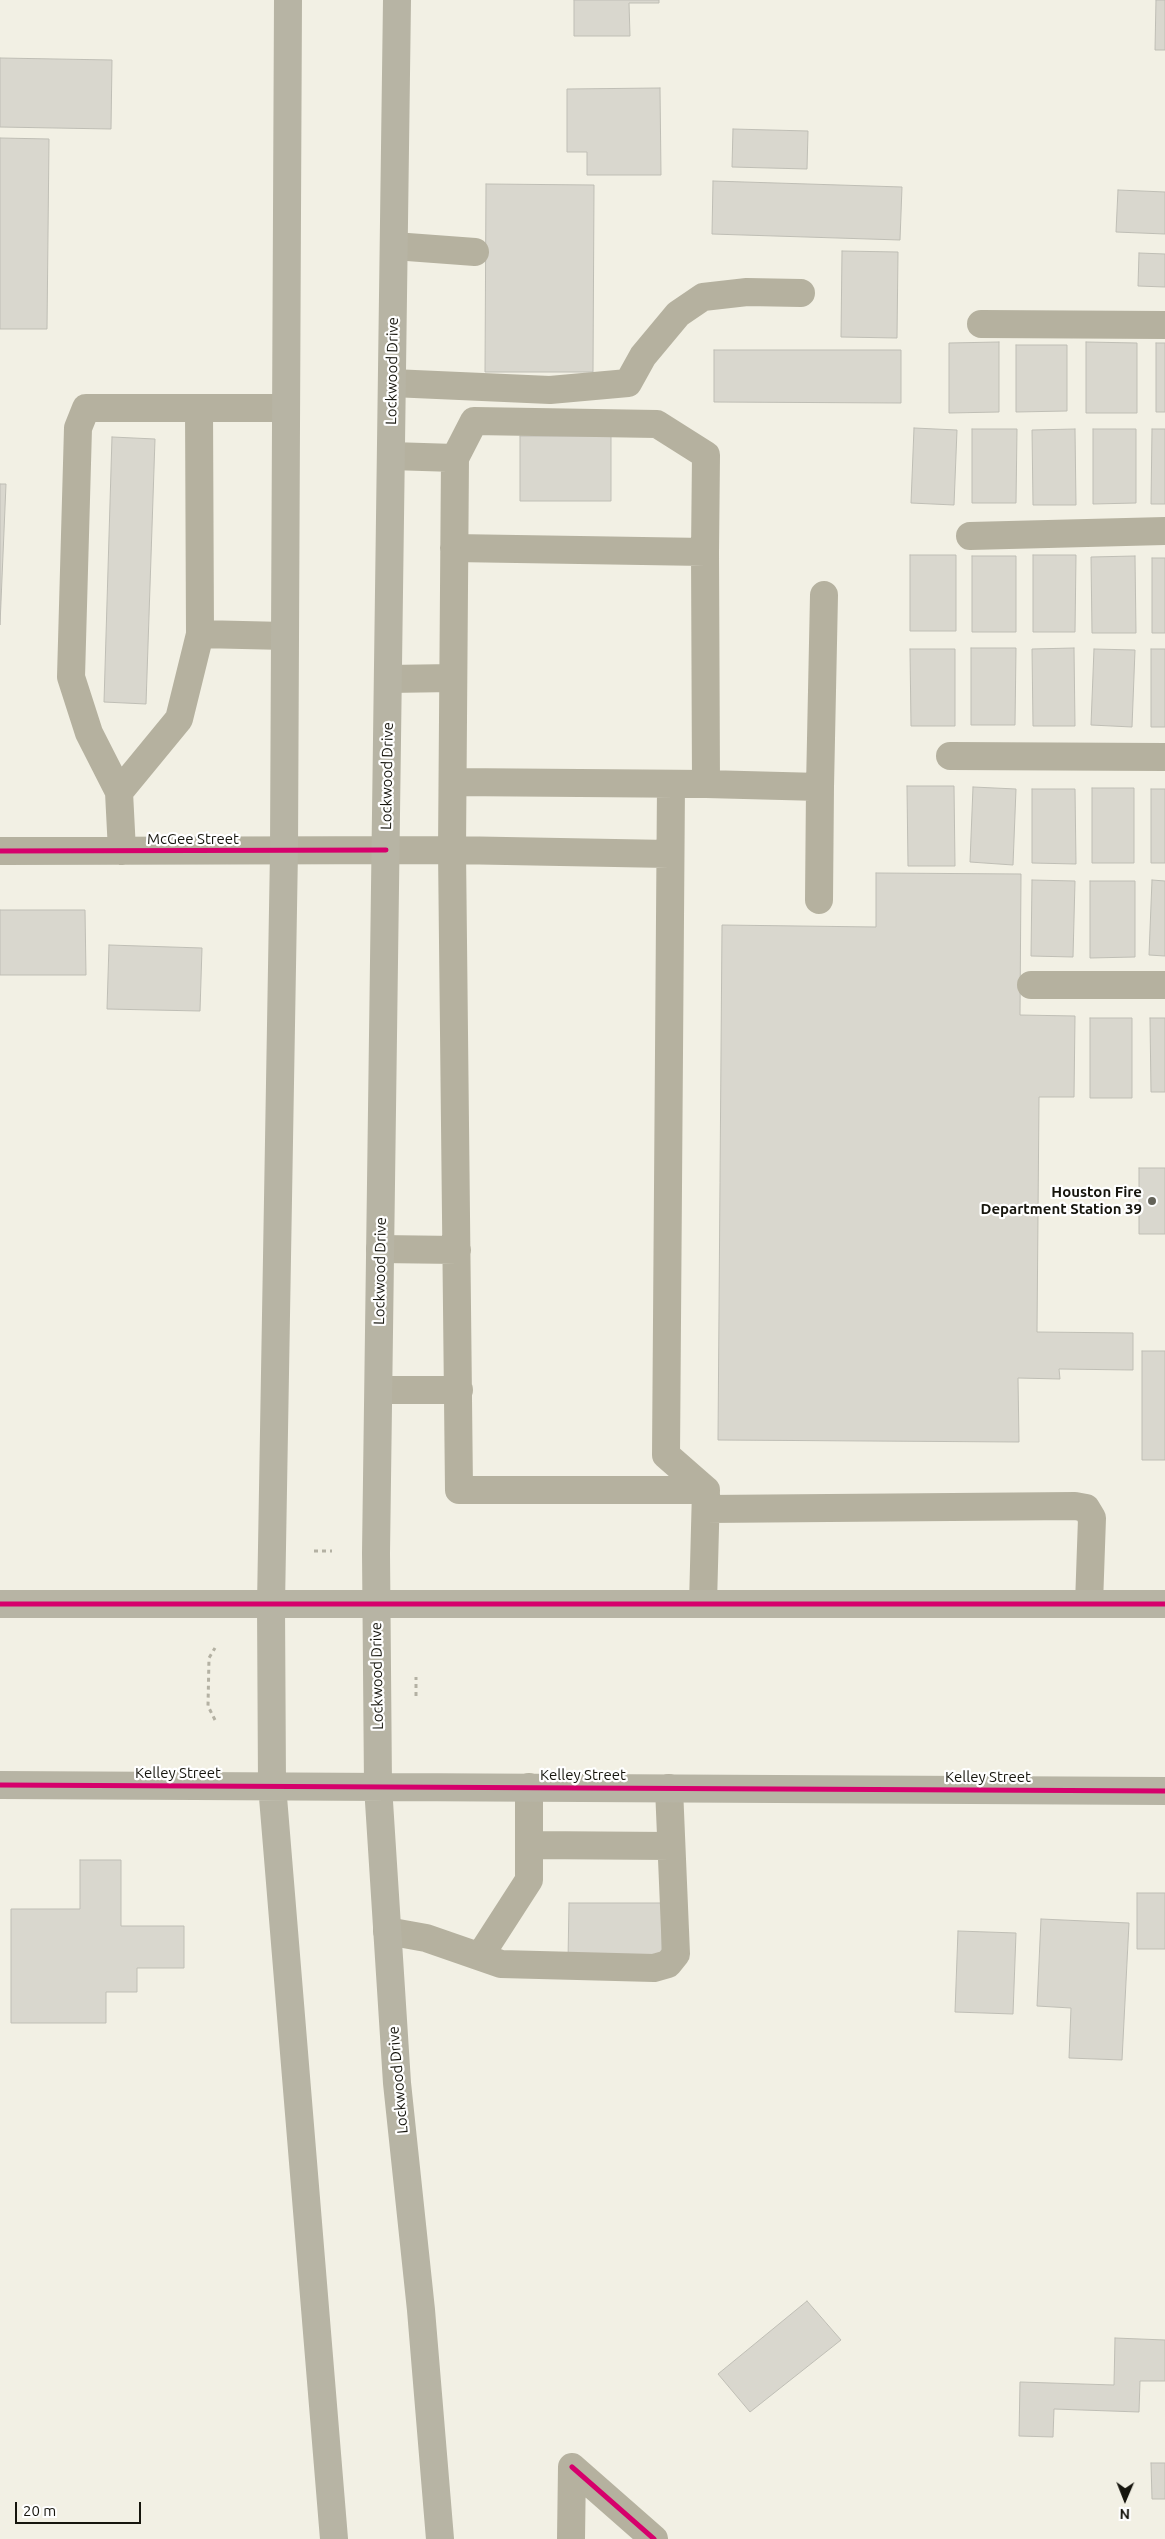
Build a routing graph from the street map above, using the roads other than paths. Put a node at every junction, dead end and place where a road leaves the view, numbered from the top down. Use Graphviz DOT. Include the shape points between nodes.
graph roads {
  1 [pos="288,0"];
  2 [pos="398,0"];
  3 [pos="394,246"];
  4 [pos="475,252"];
  5 [pos="801,293"];
  6 [pos="981,324"];
  7 [pos="1165,325"];
  8 [pos="392,383"];
  9 [pos="199,408"];
  10 [pos="286,408"];
  11 [pos="391,456"];
  12 [pos="455,458"];
  13 [pos="1165,531"];
  14 [pos="970,536"];
  15 [pos="454,548"];
  16 [pos="705,552"];
  17 [pos="824,595"];
  18 [pos="200,634"];
  19 [pos="285,636"];
  20 [pos="453,678"];
  21 [pos="388,679"];
  22 [pos="950,756"];
  23 [pos="1165,757"];
  24 [pos="453,782"];
  25 [pos="670,784"];
  26 [pos="706,784"];
  27 [pos="820,787"];
  28 [pos="119,792"];
  29 [pos="386,850"];
  30 [pos="452,850"];
  31 [pos="0,851"];
  32 [pos="122,851"];
  33 [pos="284,851"];
  34 [pos="669,854"];
  35 [pos="819,900"];
  36 [pos="1031,985"];
  37 [pos="1165,985"];
  38 [pos="380,1249"];
  39 [pos="457,1250"];
  40 [pos="379,1390"];
  41 [pos="458,1390"];
  42 [pos="706,1500"];
  43 [pos="0,1604"];
  44 [pos="376,1604"];
  45 [pos="703,1604"];
  46 [pos="1089,1604"];
  47 [pos="1165,1604"];
  48 [pos="271,1605"];
  49 [pos="0,1785"];
  50 [pos="272,1785"];
  51 [pos="378,1786"];
  52 [pos="529,1787"];
  53 [pos="669,1788"];
  54 [pos="1165,1791"];
  55 [pos="529,1845"];
  56 [pos="671,1846"];
  57 [pos="388,1931"];
  58 [pos="480,1956"];
  59 [pos="334,2539"];
  60 [pos="440,2539"];
  61 [pos="571,2539"];
  62 [pos="654,2539"];
  1 -- 10 [label="main road"];
  2 -- 3 [label="main road, Lockwood Drive"];
  3 -- 4 [label="street"];
  3 -- 8 [label="main road, Lockwood Drive"];
  5 -- 8 [label="street" via="747,292 703,297 678,314 643,356 628,383 550,390"];
  6 -- 7 [label="street"];
  8 -- 11 [label="main road, Lockwood Drive"];
  9 -- 10 [label="street"];
  9 -- 18 [label="street"];
  9 -- 28 [label="street" via="86,408 78,428 71,677 89,733"];
  10 -- 19 [label="main road"];
  11 -- 12 [label="street"];
  11 -- 21 [label="main road, Lockwood Drive"];
  12 -- 15 [label="street"];
  12 -- 16 [label="street" via="474,421 657,424 706,455"];
  13 -- 14 [label="street"];
  15 -- 16 [label="street"];
  15 -- 20 [label="street"];
  16 -- 26 [label="street"];
  17 -- 27 [label="street"];
  18 -- 19 [label="street"];
  18 -- 28 [label="street" via="179,719"];
  19 -- 33 [label="main road"];
  20 -- 21 [label="street"];
  20 -- 24 [label="street"];
  21 -- 29 [label="main road, Lockwood Drive"];
  22 -- 23 [label="street"];
  24 -- 25 [label="street"];
  24 -- 30 [label="street"];
  25 -- 26 [label="street"];
  25 -- 34 [label="street"];
  26 -- 27 [label="street"];
  27 -- 35 [label="street"];
  28 -- 32 [label="street"];
  29 -- 30 [label="street, McGee Street"];
  29 -- 33 [label="street, McGee Street"];
  29 -- 38 [label="main road, Lockwood Drive"];
  30 -- 34 [label="street, McGee Street"];
  30 -- 39 [label="street"];
  31 -- 32 [label="street, McGee Street"];
  32 -- 33 [label="street, McGee Street"];
  33 -- 48 [label="main road"];
  34 -- 42 [label="street" via="666,1456"];
  36 -- 37 [label="street"];
  38 -- 39 [label="street"];
  38 -- 40 [label="main road, Lockwood Drive"];
  39 -- 41 [label="street"];
  40 -- 41 [label="street"];
  40 -- 44 [label="main road, Lockwood Drive"];
  41 -- 42 [label="street" via="459,1490"];
  42 -- 45 [label="street"];
  42 -- 46 [label="street" via="1086,1508 1092,1518"];
  43 -- 48 [label="main road"];
  44 -- 45 [label="main road"];
  44 -- 48 [label="main road"];
  44 -- 51 [label="main road, Lockwood Drive"];
  45 -- 46 [label="main road"];
  46 -- 47 [label="main road"];
  48 -- 50 [label="main road"];
  49 -- 50 [label="main road, Kelley Street"];
  50 -- 51 [label="main road, Kelley Street"];
  50 -- 59 [label="main road"];
  51 -- 52 [label="main road, Kelley Street"];
  51 -- 57 [label="main road, Lockwood Drive"];
  52 -- 53 [label="main road, Kelley Street"];
  52 -- 55 [label="street"];
  53 -- 54 [label="main road, Kelley Street"];
  53 -- 56 [label="street"];
  55 -- 56 [label="street"];
  55 -- 58 [label="street" via="529,1880"];
  56 -- 58 [label="street" via="676,1954 668,1964 654,1968 501,1964"];
  57 -- 58 [label="street" via="426,1938"];
  57 -- 60 [label="main road, Lockwood Drive" via="397,2083"];
  61 -- 62 [label="street" via="572,2466"];
}
